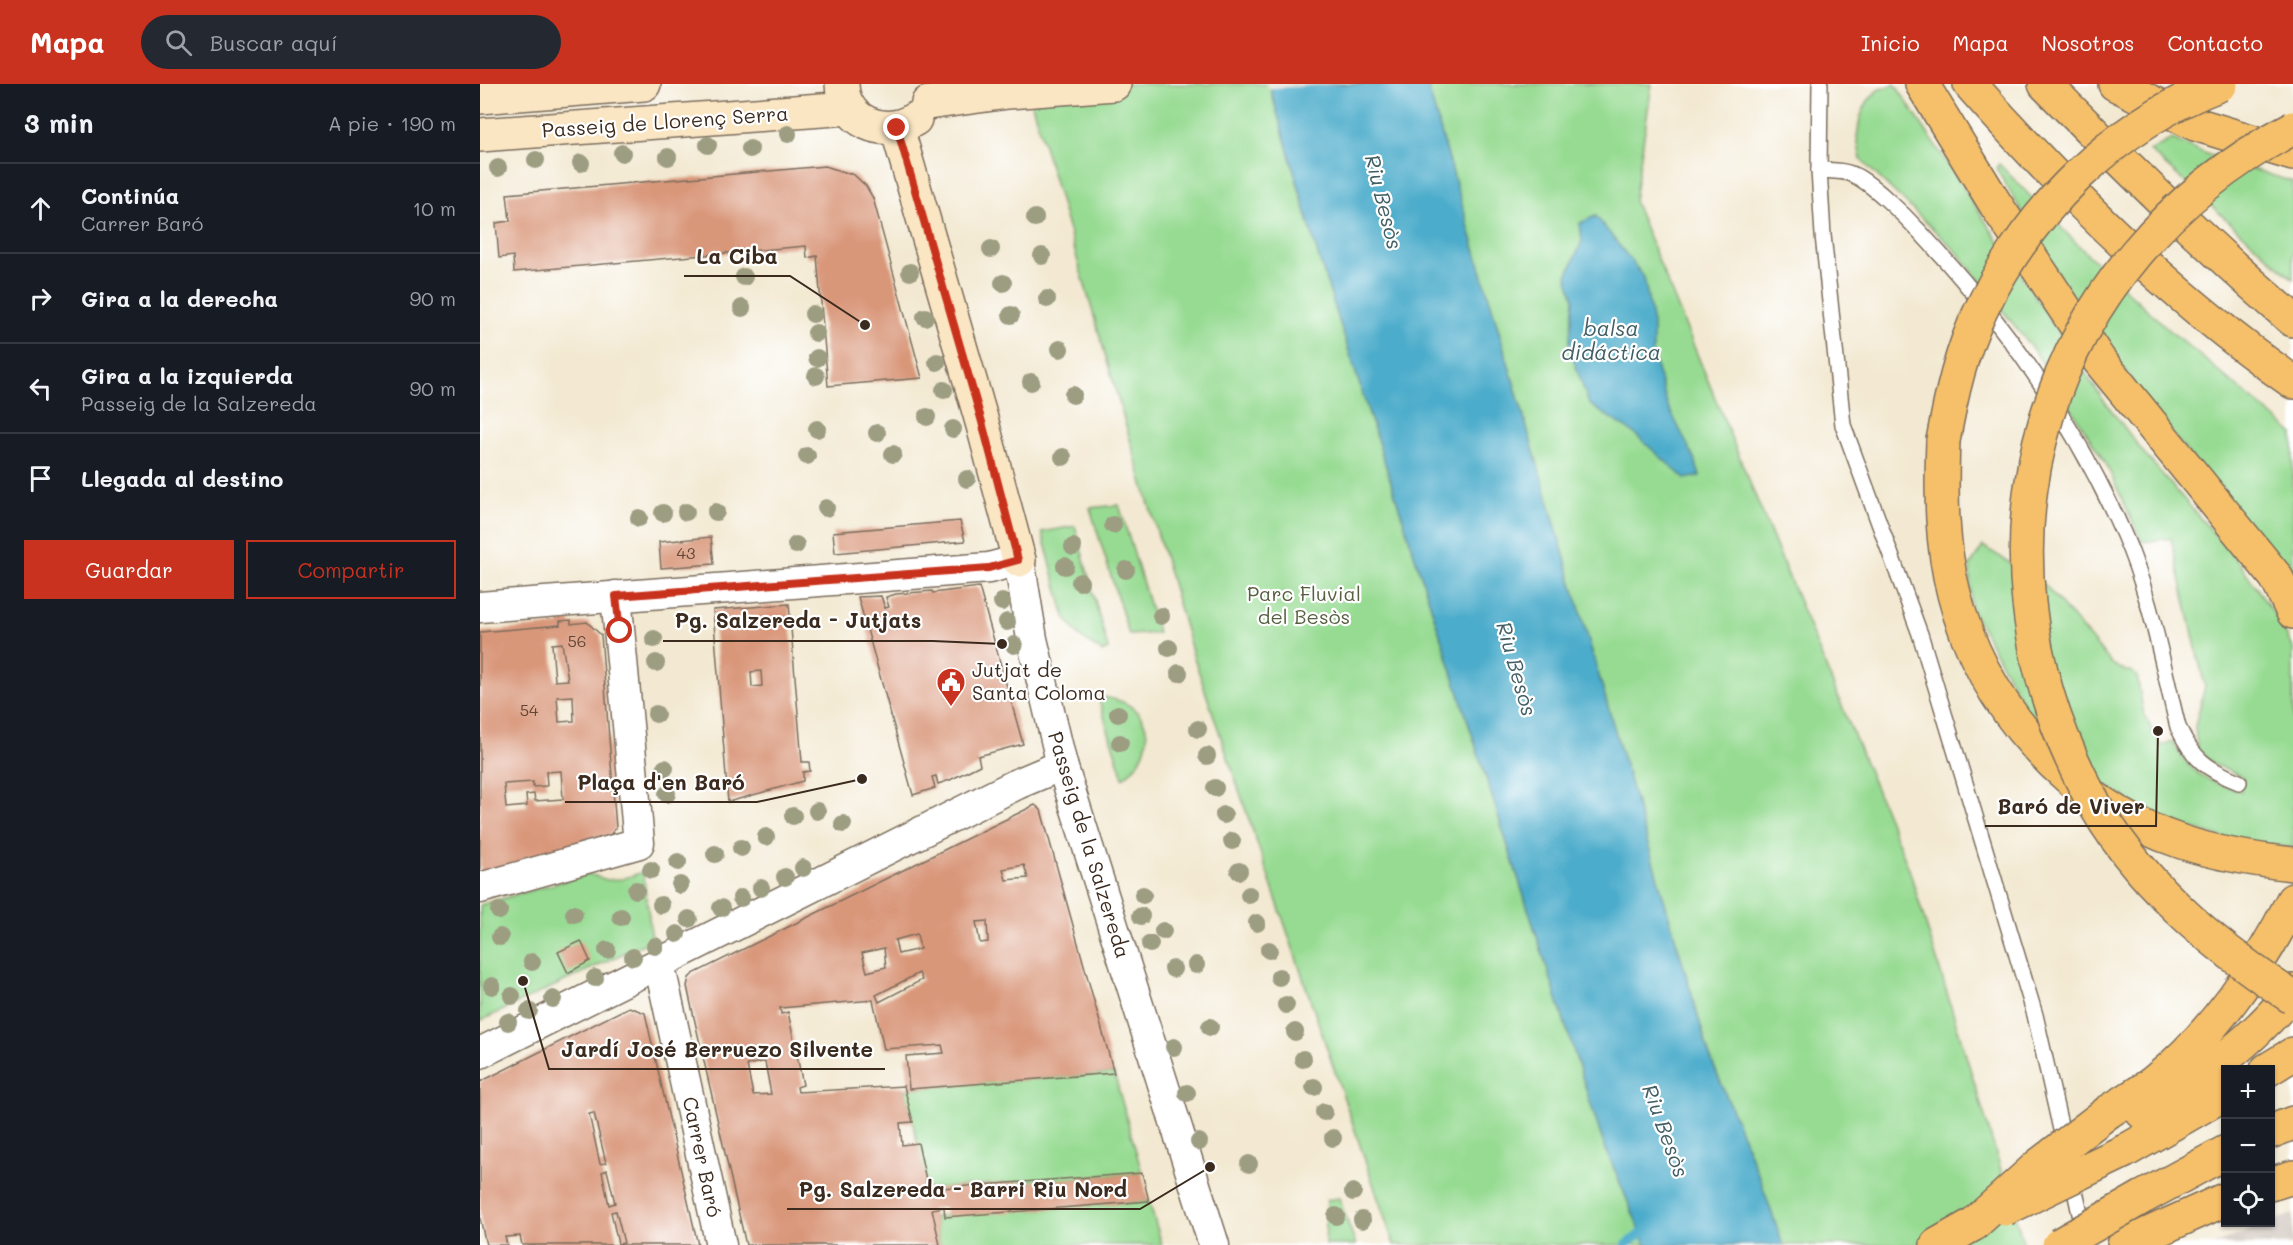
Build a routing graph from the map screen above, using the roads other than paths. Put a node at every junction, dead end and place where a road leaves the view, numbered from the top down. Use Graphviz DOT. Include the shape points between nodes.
graph roads {
  1 [pos="644,84"];
  2 [pos="1114,84"];
  3 [pos="1820,84"];
  4 [pos="1922,84"];
  5 [pos="1970,84"];
  6 [pos="2045,84"];
  7 [pos="2115,84"];
  8 [pos="2221,84"];
  9 [pos="930,94"];
  10 [pos="845,96"];
  11 [pos="480,97"];
  12 [pos="897,128"];
  13 [pos="2293,128"];
  14 [pos="480,135"];
  15 [pos="2230,137"];
  16 [pos="2293,148"];
  17 [pos="2293,154"];
  18 [pos="1820,170"];
  19 [pos="2293,320"];
  20 [pos="2246,349"];
  21 [pos="2293,382"];
  22 [pos="2293,390"];
  23 [pos="1018,560"];
  24 [pos="616,596"];
  25 [pos="480,607"];
  26 [pos="2293,612"];
  27 [pos="1062,765"];
  28 [pos="2239,782"];
  29 [pos="2293,864"];
  30 [pos="480,888"];
  31 [pos="2293,900"];
  32 [pos="659,963"];
  33 [pos="2293,991"];
  34 [pos="2293,998"];
  35 [pos="480,1053"];
  36 [pos="2293,1054"];
  37 [pos="2275,1065"];
  38 [pos="2221,1095"];
  39 [pos="2293,1123"];
  40 [pos="2116,1130"];
  41 [pos="2275,1130"];
  42 [pos="2221,1155"];
  43 [pos="2293,1177"];
  44 [pos="2275,1183"];
  45 [pos="2221,1201"];
  46 [pos="721,1245"];
  47 [pos="1214,1245"];
  48 [pos="1937,1245"];
  49 [pos="2059,1245"];
  50 [pos="2087,1245"];
  51 [pos="2124,1245"];
  1 -- 11 [label="street, Passeig de Llorenç Serra"];
  2 -- 9 [label="street"];
  3 -- 18 [label="lane"];
  4 -- 26 [label="highway" via="1996,205 2099,360 2276,577"];
  5 -- 20 [label="highway" via="2032,154 2100,221"];
  6 -- 19 [label="highway" via="2220,258"];
  7 -- 15 [label="highway" via="2174,115"];
  8 -- 29 [label="highway, bridge" via="2179,104 2091,163 2038,218 1999,275 1980,312 1957,375 1943,441 1943,524 1953,593 1964,631 2025,734 2048,759 2081,788 2150,829 2216,852"];
  9 -- 12 [label="street" via="915,119"];
  10 -- 12 [label="street, Passeig de Llorenç Serra" via="868,124"];
  10 -- 14 [label="street, Passeig de Llorenç Serra"];
  12 -- 23 [label="street, Passeig de la Salzereda"];
  13 -- 34 [label="highway, bridge" via="2240,159 2190,197 2140,246 2103,296 2070,358 2043,428 2026,542 2026,579 2036,653 2057,726 2090,796 2132,856 2184,913 2241,962"];
  15 -- 16 [label="highway"];
  15 -- 17 [label="highway"];
  18 -- 28 [label="lane" via="1852,174 1899,210 1967,282 2030,365 2085,451 2125,537 2144,591 2178,728 2187,747 2201,763"];
  18 -- 50 [label="lane" via="1843,425 1920,634 2035,1016"];
  20 -- 21 [label="highway"];
  20 -- 22 [label="highway"];
  23 -- 24 [label="street" via="989,568"];
  23 -- 27 [label="street, Passeig de la Salzereda"];
  24 -- 25 [label="street"];
  24 -- 30 [label="street" via="639,843"];
  27 -- 32 [label="street"];
  27 -- 47 [label="street, Passeig de la Salzereda"];
  31 -- 40 [label="highway" via="2262,956 2227,1005 2153,1082"];
  32 -- 35 [label="street"];
  32 -- 46 [label="street, Carrer Baró"];
  33 -- 40 [label="highway" via="2226,1060"];
  36 -- 37 [label="highway"];
  38 -- 40 [label="highway"];
  39 -- 41 [label="highway"];
  40 -- 48 [label="highway, bridge"];
  42 -- 49 [label="highway, bridge"];
  43 -- 44 [label="highway"];
  45 -- 51 [label="highway"];
}
